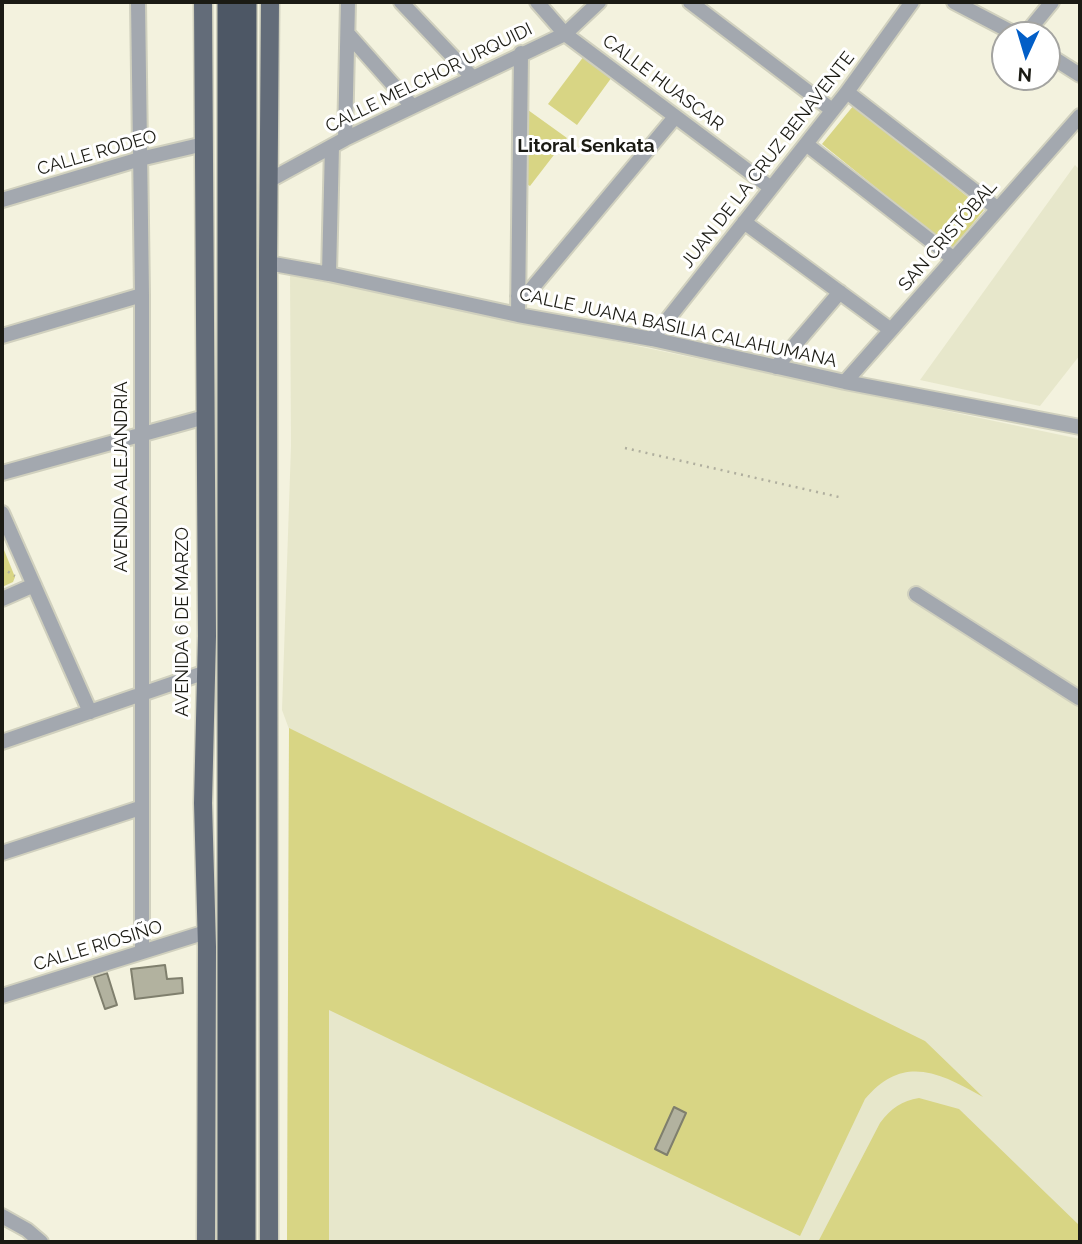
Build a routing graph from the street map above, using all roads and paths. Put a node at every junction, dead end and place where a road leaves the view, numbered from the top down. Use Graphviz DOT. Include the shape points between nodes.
graph roads {
  1 [pos="138,2"];
  2 [pos="203,2"];
  3 [pos="228,2"];
  4 [pos="246,2"];
  5 [pos="270,2"];
  6 [pos="348,2"];
  7 [pos="401,2"];
  8 [pos="537,2"];
  9 [pos="600,2"];
  10 [pos="690,2"];
  11 [pos="912,2"];
  12 [pos="954,2"];
  13 [pos="1052,2"];
  14 [pos="991,21"];
  15 [pos="1036,21"];
  16 [pos="348,34"];
  17 [pos="565,34"];
  18 [pos="521,53"];
  19 [pos="1061,63"];
  20 [pos="1080,75"];
  21 [pos="472,76"];
  22 [pos="847,92"];
  23 [pos="412,106"];
  24 [pos="832,110"];
  25 [pos="1080,116"];
  26 [pos="675,117"];
  27 [pos="338,142"];
  28 [pos="204,144"];
  29 [pos="806,144"];
  30 [pos="140,159"];
  31 [pos="270,180"];
  32 [pos="771,188"];
  33 [pos="2,200"];
  34 [pos="998,209"];
  35 [pos="744,222"];
  36 [pos="954,259"];
  37 [pos="268,263"];
  38 [pos="329,274"];
  39 [pos="840,292"];
  40 [pos="142,295"];
  41 [pos="518,296"];
  42 [pos="517,315"];
  43 [pos="891,330"];
  44 [pos="2,337"];
  45 [pos="652,339"];
  46 [pos="776,367"];
  47 [pos="845,382"];
  48 [pos="205,418"];
  49 [pos="1080,427"];
  50 [pos="141,434"];
  51 [pos="625,448"];
  52 [pos="2,473"];
  53 [pos="839,497"];
  54 [pos="2,513"];
  55 [pos="2,569"];
  56 [pos="18,578"];
  57 [pos="34,585"];
  58 [pos="916,594"];
  59 [pos="2,599"];
  60 [pos="206,672"];
  61 [pos="141,695"];
  62 [pos="1079,698"];
  63 [pos="90,712"];
  64 [pos="2,742"];
  65 [pos="140,808"];
  66 [pos="2,853"];
  67 [pos="206,932"];
  68 [pos="142,952"];
  69 [pos="2,996"];
  70 [pos="2,1216"];
  71 [pos="41,1242"];
  72 [pos="206,1242"];
  73 [pos="228,1242"];
  74 [pos="245,1242"];
  75 [pos="270,1242"];
  1 -- 30 [label="street, AVENIDA ALEJANDRIA"];
  2 -- 28 [label="main road, AVENIDA 6 DE MARZO"];
  3 -- 73 [label="highway"];
  4 -- 74 [label="highway"];
  5 -- 31 [label="main road"];
  6 -- 16 [label="street"];
  7 -- 21 [label="street"];
  8 -- 17 [label="street, CALLE HUASCAR"];
  9 -- 17 [label="street, CALLE MELCHOR URQUIDI"];
  10 -- 24 [label="street"];
  11 -- 22 [label="street, JUAN DE LA CRUZ BENAVENTE"];
  12 -- 14 [label="street"];
  13 -- 15 [label="street"];
  16 -- 23 [label="street"];
  16 -- 27 [label="street"];
  17 -- 18 [label="street, CALLE MELCHOR URQUIDI"];
  17 -- 26 [label="street, CALLE HUASCAR"];
  18 -- 21 [label="street, CALLE MELCHOR URQUIDI"];
  18 -- 41 [label="street"];
  19 -- 20 [label="street"];
  21 -- 23 [label="street, CALLE MELCHOR URQUIDI"];
  22 -- 24 [label="street, JUAN DE LA CRUZ BENAVENTE"];
  22 -- 34 [label="street"];
  23 -- 27 [label="street, CALLE MELCHOR URQUIDI"];
  24 -- 29 [label="street, JUAN DE LA CRUZ BENAVENTE"];
  25 -- 34 [label="street, SAN CRISTÓBAL"];
  26 -- 32 [label="street, CALLE HUASCAR"];
  26 -- 41 [label="street" via="529,292"];
  27 -- 31 [label="street, CALLE MELCHOR URQUIDI"];
  27 -- 38 [label="street"];
  28 -- 30 [label="street, CALLE RODEO"];
  28 -- 48 [label="main road, AVENIDA 6 DE MARZO"];
  29 -- 32 [label="street, JUAN DE LA CRUZ BENAVENTE"];
  29 -- 36 [label="street"];
  30 -- 33 [label="street, CALLE RODEO"];
  30 -- 40 [label="street, AVENIDA ALEJANDRIA"];
  31 -- 37 [label="main road"];
  32 -- 35 [label="street, JUAN DE LA CRUZ BENAVENTE"];
  34 -- 36 [label="street, SAN CRISTÓBAL"];
  35 -- 39 [label="street"];
  35 -- 45 [label="street, JUAN DE LA CRUZ BENAVENTE"];
  36 -- 43 [label="street, SAN CRISTÓBAL"];
  37 -- 38 [label="street, CALLE JUANA BASILIA CALAHUMANA"];
  37 -- 75 [label="main road"];
  38 -- 42 [label="street, CALLE JUANA BASILIA CALAHUMANA"];
  39 -- 43 [label="street"];
  39 -- 46 [label="street"];
  40 -- 44 [label="street"];
  40 -- 50 [label="street, AVENIDA ALEJANDRIA"];
  41 -- 42 [label="street"];
  42 -- 45 [label="street, CALLE JUANA BASILIA CALAHUMANA"];
  43 -- 47 [label="street, SAN CRISTÓBAL"];
  45 -- 46 [label="street, CALLE JUANA BASILIA CALAHUMANA"];
  46 -- 47 [label="street, CALLE JUANA BASILIA CALAHUMANA"];
  47 -- 49 [label="street, CALLE JUANA BASILIA CALAHUMANA"];
  48 -- 50 [label="street"];
  48 -- 60 [label="main road, AVENIDA 6 DE MARZO"];
  50 -- 52 [label="street"];
  50 -- 61 [label="street, AVENIDA ALEJANDRIA"];
  51 -- 53 [label="path"];
  54 -- 57 [label="street"];
  55 -- 56 [label="path"];
  57 -- 59 [label="street"];
  57 -- 63 [label="street"];
  58 -- 62 [label="street"];
  60 -- 61 [label="street"];
  60 -- 67 [label="main road, AVENIDA 6 DE MARZO"];
  61 -- 63 [label="street"];
  61 -- 65 [label="street, AVENIDA ALEJANDRIA"];
  63 -- 64 [label="street"];
  65 -- 66 [label="street"];
  65 -- 68 [label="street, AVENIDA ALEJANDRIA"];
  67 -- 68 [label="street, CALLE RIOSIÑO"];
  67 -- 72 [label="main road, AVENIDA 6 DE MARZO"];
  68 -- 69 [label="street, CALLE RIOSIÑO"];
  70 -- 71 [label="street"];
}
